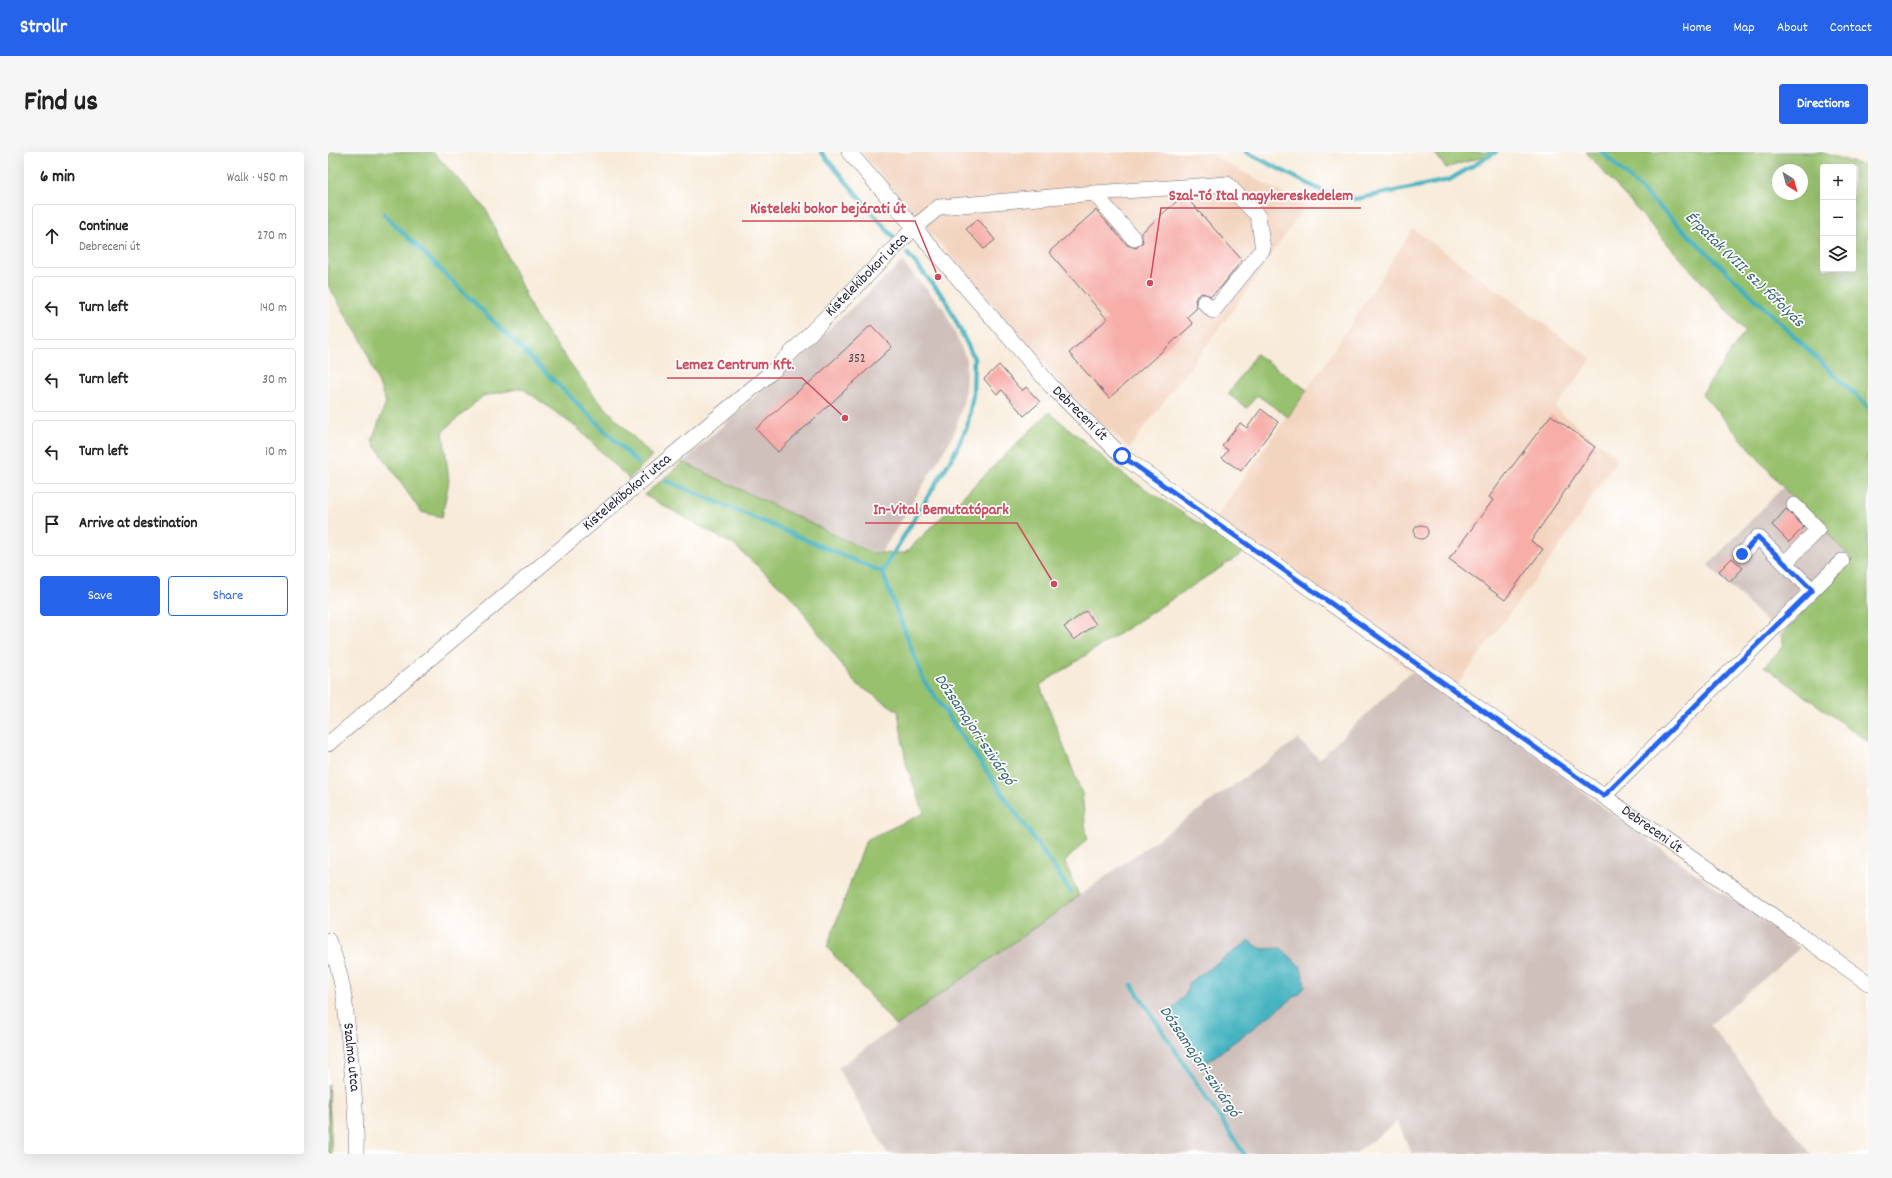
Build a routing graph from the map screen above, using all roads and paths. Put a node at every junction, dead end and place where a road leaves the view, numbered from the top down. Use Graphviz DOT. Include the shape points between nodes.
graph roads {
  1 [pos="849,152"];
  2 [pos="1094,193"];
  3 [pos="914,228"];
  4 [pos="1134,239"];
  5 [pos="1204,302"];
  6 [pos="1794,505"];
  7 [pos="1742,554"];
  8 [pos="1842,561"];
  9 [pos="1785,563"];
  10 [pos="1812,590"];
  11 [pos="328,744"];
  12 [pos="1604,796"];
  13 [pos="328,940"];
  14 [pos="1868,983"];
  15 [pos="356,1154"];
  1 -- 3 [label="street, Debreceni út"];
  2 -- 3 [label="street, Kistelekibokori utca" via="939,208"];
  2 -- 4 [label="street"];
  2 -- 5 [label="street, Kistelekibokori utca" via="1227,184 1258,216 1263,249 1213,311"];
  3 -- 11 [label="street, Kistelekibokori utca" via="774,370"];
  3 -- 12 [label="street, Debreceni út" via="1052,387 1122,456"];
  6 -- 9 [label="street" via="1818,530"];
  7 -- 9 [label="street" via="1758,537"];
  8 -- 10 [label="street"];
  9 -- 10 [label="street"];
  10 -- 12 [label="street"];
  12 -- 14 [label="street, Debreceni út"];
  13 -- 15 [label="street, Szalma utca" via="339,968 344,992 355,1097"];
}
